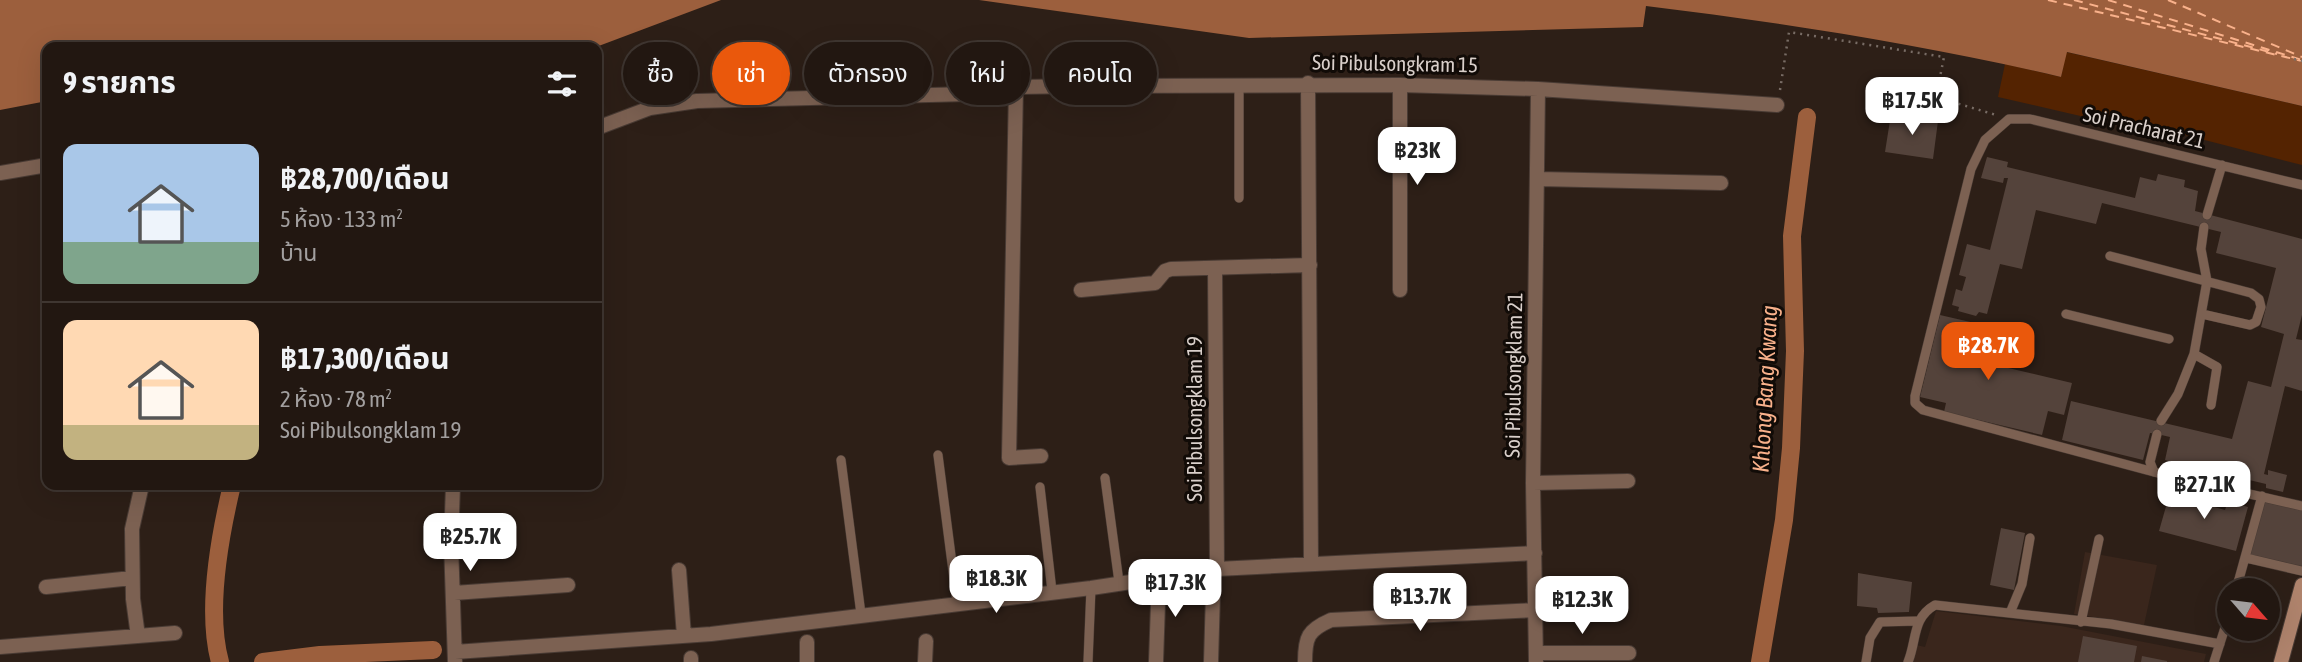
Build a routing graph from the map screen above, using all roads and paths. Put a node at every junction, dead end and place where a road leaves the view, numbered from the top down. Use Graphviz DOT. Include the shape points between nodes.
graph roads {
  1 [pos="2294,59"];
  2 [pos="2302,61"];
  3 [pos="1308,83"];
  4 [pos="1239,84"];
  5 [pos="1400,85"];
  6 [pos="1030,88"];
  7 [pos="1538,89"];
  8 [pos="946,95"];
  9 [pos="1016,105"];
  10 [pos="1777,105"];
  11 [pos="2009,119"];
  12 [pos="602,126"];
  13 [pos="2222,164"];
  14 [pos="42,166"];
  15 [pos="0,173"];
  16 [pos="1539,179"];
  17 [pos="1721,183"];
  18 [pos="2302,185"];
  19 [pos="1239,198"];
  20 [pos="2207,215"];
  21 [pos="2204,227"];
  22 [pos="2110,256"];
  23 [pos="1310,265"];
  24 [pos="1215,268"];
  25 [pos="2207,281"];
  26 [pos="1081,290"];
  27 [pos="1400,290"];
  28 [pos="2066,314"];
  29 [pos="2202,314"];
  30 [pos="2169,339"];
  31 [pos="2183,342"];
  32 [pos="2195,350"];
  33 [pos="2211,405"];
  34 [pos="2161,421"];
  35 [pos="2157,434"];
  36 [pos="938,455"];
  37 [pos="1041,456"];
  38 [pos="841,460"];
  39 [pos="2154,472"];
  40 [pos="1105,478"];
  41 [pos="1628,481"];
  42 [pos="1533,483"];
  43 [pos="1040,486"];
  44 [pos="141,490"];
  45 [pos="453,490"];
  46 [pos="2262,496"];
  47 [pos="2302,506"];
  48 [pos="2030,538"];
  49 [pos="2099,539"];
  50 [pos="1535,553"];
  51 [pos="2246,558"];
  52 [pos="1311,564"];
  53 [pos="1217,569"];
  54 [pos="679,570"];
  55 [pos="2302,571"];
  56 [pos="1159,575"];
  57 [pos="132,578"];
  58 [pos="2240,578"];
  59 [pos="1119,582"];
  60 [pos="568,585"];
  61 [pos="2302,585"];
  62 [pos="46,587"];
  63 [pos="1091,588"];
  64 [pos="1052,591"];
  65 [pos="454,593"];
  66 [pos="1213,593"];
  67 [pos="957,602"];
  68 [pos="2302,602"];
  69 [pos="1536,610"];
  70 [pos="2010,612"];
  71 [pos="861,614"];
  72 [pos="1917,621"];
  73 [pos="2081,622"];
  74 [pos="175,633"];
  75 [pos="138,636"];
  76 [pos="684,636"];
  77 [pos="926,641"];
  78 [pos="2221,641"];
  79 [pos="807,642"];
  80 [pos="2220,644"];
  81 [pos="0,647"];
  82 [pos="1629,653"];
  83 [pos="455,657"];
  84 [pos="1536,658"];
  85 [pos="807,662"];
  86 [pos="925,662"];
  87 [pos="1088,662"];
  88 [pos="1156,662"];
  89 [pos="1211,662"];
  90 [pos="1305,662"];
  91 [pos="1866,662"];
  92 [pos="1908,662"];
  93 [pos="2214,662"];
  94 [pos="2283,662"];
  1 -- 2 [label="path"];
  3 -- 4 [label="street, Soi Pibulsongkram 15"];
  3 -- 5 [label="street, Soi Pibulsongkram 15"];
  3 -- 23 [label="street"];
  4 -- 6 [label="street, Soi Pibulsongkram 15"];
  4 -- 19 [label="lane"];
  5 -- 7 [label="street, Soi Pibulsongkram 15"];
  5 -- 27 [label="street"];
  7 -- 10 [label="street, Soi Pibulsongkram 15"];
  7 -- 16 [label="street, Soi Pibulsongklam 21"];
  8 -- 12 [label="street, Soi Pibulsongkram 15" via="697,101 650,108"];
  9 -- 37 [label="street" via="1009,458"];
  10 -- 11 [label="path" via="1789,32 1944,57 1936,97"];
  11 -- 13 [label="lane, Soi Pracharat 21" via="2030,119"];
  11 -- 39 [label="lane" via="1985,140 1971,169 1915,403 1923,410"];
  13 -- 18 [label="lane, Soi Pracharat 21"];
  13 -- 20 [label="lane"];
  14 -- 15 [label="street"];
  16 -- 17 [label="street"];
  16 -- 42 [label="street, Soi Pibulsongklam 21"];
  21 -- 25 [label="lane" via="2201,249"];
  22 -- 25 [label="lane"];
  23 -- 24 [label="street"];
  23 -- 52 [label="street"];
  24 -- 26 [label="street" via="1171,269 1155,283"];
  24 -- 53 [label="street, Soi Pibulsongklam 19"];
  25 -- 29 [label="lane"];
  25 -- 29 [label="lane" via="2251,293 2261,307 2250,326"];
  28 -- 30 [label="lane"];
  29 -- 32 [label="lane"];
  31 -- 32 [label="lane"];
  32 -- 33 [label="lane" via="2217,367"];
  32 -- 34 [label="lane" via="2178,394"];
  35 -- 39 [label="lane" via="2150,462"];
  36 -- 67 [label="lane"];
  38 -- 71 [label="lane"];
  39 -- 46 [label="lane"];
  40 -- 59 [label="lane"];
  41 -- 42 [label="street"];
  42 -- 50 [label="street, Soi Pibulsongklam 21"];
  43 -- 64 [label="lane"];
  44 -- 57 [label="street" via="133,517"];
  45 -- 65 [label="street"];
  46 -- 47 [label="lane"];
  46 -- 51 [label="lane"];
  48 -- 70 [label="lane" via="2022,584"];
  49 -- 73 [label="lane"];
  50 -- 52 [label="street"];
  50 -- 69 [label="street, Soi Pibulsongklam 21"];
  51 -- 55 [label="lane"];
  51 -- 58 [label="lane"];
  52 -- 53 [label="street"];
  53 -- 56 [label="street"];
  54 -- 76 [label="street"];
  56 -- 59 [label="street"];
  56 -- 88 [label="street"];
  57 -- 62 [label="street"];
  57 -- 75 [label="street"];
  59 -- 63 [label="street"];
  60 -- 65 [label="street"];
  61 -- 94 [label="main road"];
  63 -- 64 [label="street"];
  63 -- 87 [label="lane"];
  64 -- 67 [label="street"];
  65 -- 83 [label="street"];
  66 -- 89 [label="street"];
  67 -- 71 [label="street"];
  68 -- 94 [label="main road"];
  69 -- 84 [label="street, Soi Pibulsongklam 21"];
  69 -- 90 [label="street" via="1331,620 1314,628 1305,644"];
  70 -- 72 [label="lane" via="1935,604"];
  70 -- 73 [label="lane"];
  71 -- 76 [label="street"];
  72 -- 91 [label="lane" via="1880,622 1870,639"];
  72 -- 92 [label="lane"];
  73 -- 80 [label="lane"];
  74 -- 75 [label="street"];
  75 -- 81 [label="street"];
  76 -- 83 [label="street"];
  77 -- 86 [label="street"];
  78 -- 80 [label="lane"];
  79 -- 85 [label="street"];
  80 -- 93 [label="lane"];
  82 -- 84 [label="street"];
}
